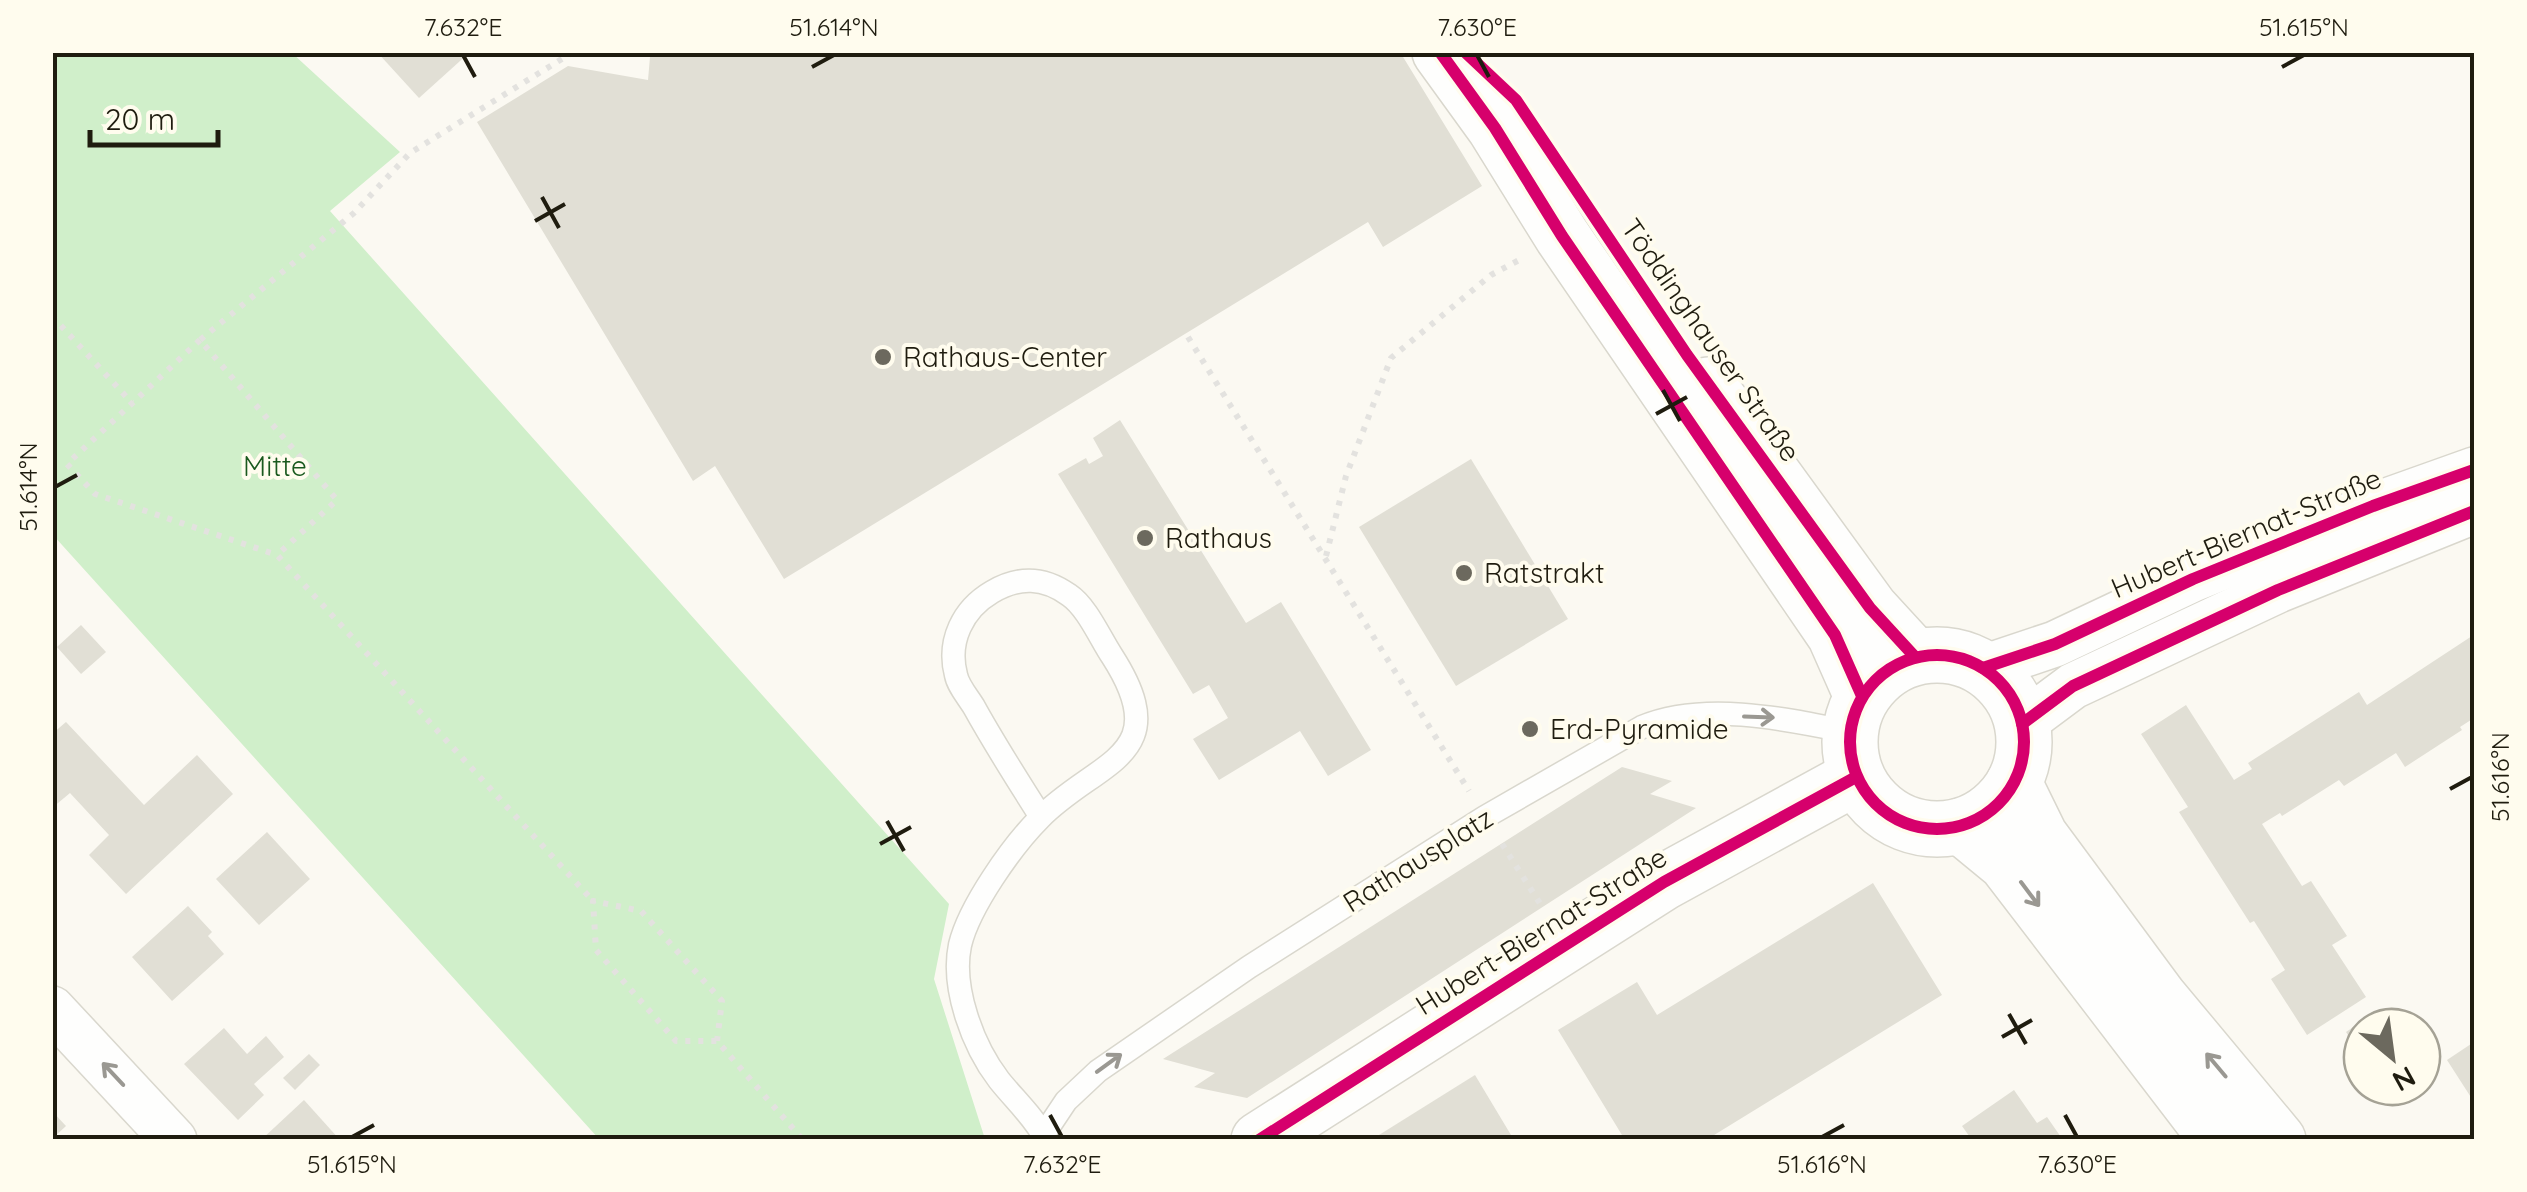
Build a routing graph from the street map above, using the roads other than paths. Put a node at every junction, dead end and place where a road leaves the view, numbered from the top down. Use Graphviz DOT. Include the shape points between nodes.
graph roads {
  1 [pos="1440,52"];
  2 [pos="1465,52"];
  3 [pos="2474,470"];
  4 [pos="2474,510"];
  5 [pos="1914,657"];
  6 [pos="1983,668"];
  7 [pos="2022,724"];
  8 [pos="1856,735"];
  9 [pos="2014,783"];
  10 [pos="1041,817"];
  11 [pos="1961,826"];
  12 [pos="52,1009"];
  13 [pos="1045,1137"];
  14 [pos="174,1140"];
  15 [pos="1259,1140"];
  16 [pos="2218,1140"];
  17 [pos="2278,1140"];
  1 -- 8 [label="street" via="1835,635"];
  2 -- 5 [label="street, Töddinghauser Straße" via="1516,100 1698,371 1870,608"];
  3 -- 6 [label="street, Hubert-Biernat-Straße"];
  4 -- 7 [label="street" via="2278,590 2073,686"];
  5 -- 6 [label="street" via="1950,656"];
  5 -- 8 [label="street" via="1876,678"];
  6 -- 7 [label="street" via="2001,682"];
  7 -- 9 [label="street" via="2022,764"];
  8 -- 11 [label="street" via="1869,798 1888,815 1936,830"];
  13 -- 8 [label="lane, Rathausplatz, one-way" via="1066,1102 1098,1071 1249,967 1485,817 1642,727 1665,717 1782,718"];
  8 -- 15 [label="street, Hubert-Biernat-Straße" via="1664,882"];
  9 -- 11 [label="street" via="1982,817"];
  17 -- 9 [label="street, one-way" via="2084,896 2040,836"];
  10 -- 10 [label="lane" via="956,676 952,641 968,612 1016,581 1046,580 1074,598 1128,682 1136,722 1130,746"];
  10 -- 13 [label="lane" via="978,904 960,944 958,980 972,1030 996,1076"];
  11 -- 16 [label="street, one-way" via="2006,863"];
  14 -- 12 [label="street, one-way"];
}
